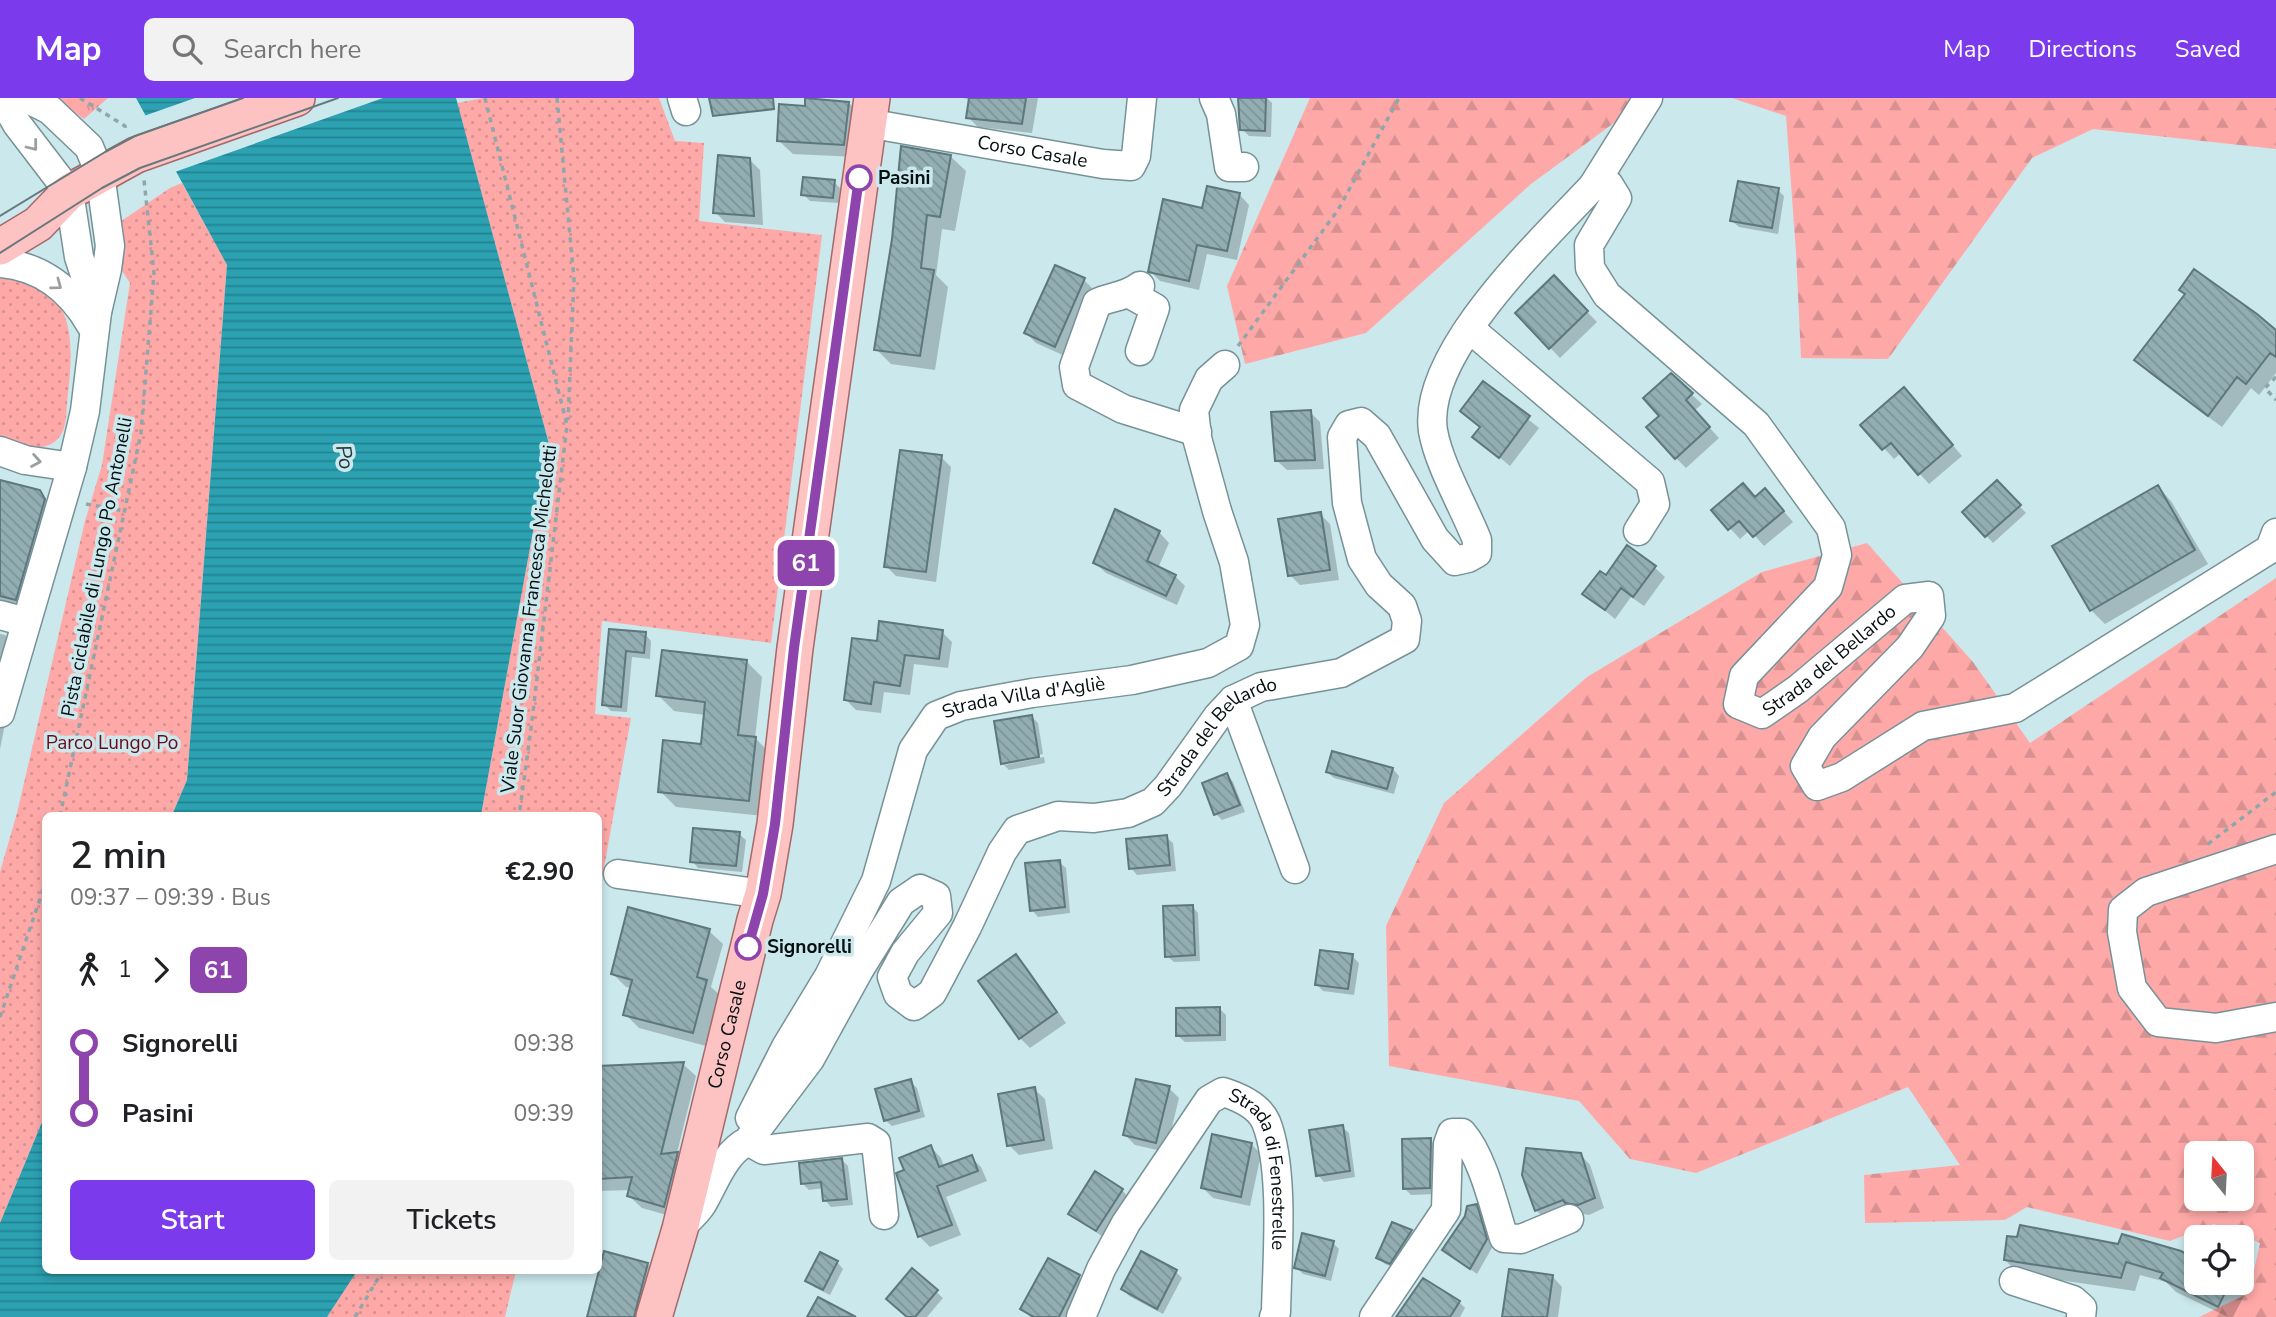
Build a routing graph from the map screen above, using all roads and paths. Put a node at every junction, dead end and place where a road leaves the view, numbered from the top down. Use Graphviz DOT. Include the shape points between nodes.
graph roads {
  1 [pos="2,98"];
  2 [pos="26,98"];
  3 [pos="80,98"];
  4 [pos="297,98"];
  5 [pos="485,98"];
  6 [pos="557,98"];
  7 [pos="1142,98"];
  8 [pos="1214,98"];
  9 [pos="1399,98"];
  10 [pos="1648,98"];
  11 [pos="869,110"];
  12 [pos="134,145"];
  13 [pos="1244,167"];
  14 [pos="100,174"];
  15 [pos="1593,186"];
  16 [pos="69,192"];
  17 [pos="0,222"];
  18 [pos="0,247"];
  19 [pos="0,263"];
  20 [pos="96,323"];
  21 [pos="1469,328"];
  22 [pos="1140,351"];
  23 [pos="1225,365"];
  24 [pos="2276,377"];
  25 [pos="2276,400"];
  26 [pos="567,425"];
  27 [pos="1197,432"];
  28 [pos="0,451"];
  29 [pos="72,467"];
  30 [pos="64,500"];
  31 [pos="125,511"];
  32 [pos="1638,530"];
  33 [pos="2276,534"];
  34 [pos="13,619"];
  35 [pos="1233,700"];
  36 [pos="0,713"];
  37 [pos="2276,792"];
  38 [pos="61,812"];
  39 [pos="520,812"];
  40 [pos="2276,849"];
  41 [pos="2200,850"];
  42 [pos="1296,869"];
  43 [pos="618,874"];
  44 [pos="42,893"];
  45 [pos="763,894"];
  46 [pos="0,1017"];
  47 [pos="2276,1017"];
  48 [pos="744,1144"];
  49 [pos="884,1215"];
  50 [pos="1569,1219"];
  51 [pos="680,1229"];
  52 [pos="381,1274"];
  53 [pos="2014,1281"];
  54 [pos="355,1317"];
  55 [pos="654,1317"];
  56 [pos="1081,1317"];
  57 [pos="1274,1317"];
  58 [pos="1374,1317"];
  59 [pos="2081,1317"];
  1 -- 16 [label="street, one-way"];
  2 -- 14 [label="street" via="50,110 89,147"];
  3 -- 12 [label="path"];
  4 -- 12 [label="main road"];
  5 -- 26 [label="path, Viale Suor Giovanna Francesca Michelotti"];
  6 -- 26 [label="path, Viale Suor Giovanna Francesca Michelotti" via="574,279"];
  7 -- 11 [label="street, Corso Casale" via="1131,166 1090,162"];
  8 -- 13 [label="street" via="1229,166"];
  9 -- 23 [label="path" via="1338,211"];
  10 -- 15 [label="street"];
  11 -- 45 [label="main road, Corso Casale"];
  12 -- 14 [label="main road"];
  12 -- 31 [label="path, Pista ciclabile di Lungo Po Antonelli" via="144,178 154,273 141,433"];
  14 -- 16 [label="main road"];
  14 -- 20 [label="street" via="110,246"];
  15 -- 21 [label="street, Strada del Bellardo" via="1504,280"];
  15 -- 33 [label="street, Strada del Bellardo" via="1609,185 1617,198 1589,245 1590,268 1607,295 1756,424 1831,527 1837,555 1828,587 1744,676 1738,704 1762,714 1905,599 1929,596 1931,616 1910,647 1822,737 1805,766 1817,786 1842,777 1923,726 2015,708 2270,549"];
  16 -- 17 [label="main road" via="36,199"];
  16 -- 18 [label="main road" via="38,223"];
  16 -- 20 [label="street"];
  19 -- 20 [label="street, one-way" via="32,269 60,286"];
  20 -- 29 [label="street" via="85,411"];
  21 -- 32 [label="street" via="1650,482 1655,504"];
  21 -- 35 [label="street, Strada del Bellardo" via="1442,376 1433,405 1433,431 1477,540 1477,553 1455,561 1436,539 1377,436 1362,422 1349,425 1342,437 1347,503 1362,559 1379,585 1402,606 1407,621 1405,639 1342,674 1261,687"];
  22 -- 27 [label="street" via="1155,308 1135,290 1097,303 1074,367 1077,385 1123,409"];
  23 -- 27 [label="street, Strada Villa d'Agliè" via="1209,379 1194,410"];
  24 -- 25 [label="path" via="2265,388"];
  26 -- 39 [label="path, Viale Suor Giovanna Francesca Michelotti"];
  27 -- 48 [label="street, Strada Villa d'Agliè" via="1234,562 1245,625 1239,646 1208,663 1132,680 961,706 936,716 913,750 876,881 743,1130"];
  28 -- 29 [label="street, one-way"];
  29 -- 30 [label="street"];
  30 -- 31 [label="path"];
  30 -- 34 [label="street"];
  31 -- 38 [label="path, Pista ciclabile di Lungo Po Antonelli"];
  34 -- 36 [label="street"];
  35 -- 42 [label="street"];
  35 -- 48 [label="street, Strada del Bellardo" via="1153,802 1128,813 1094,818 1058,816 1017,830 932,993 914,1006 898,994 892,977 938,913 936,896 920,889 901,902 810,1059"];
  37 -- 41 [label="path"];
  40 -- 47 [label="street" via="2146,892 2123,911 2122,932 2132,988 2158,1022 2216,1028"];
  43 -- 45 [label="street"];
  44 -- 46 [label="path"];
  45 -- 51 [label="main road, Corso Casale"];
  48 -- 49 [label="street" via="764,1150 868,1138 876,1143"];
  48 -- 51 [label="street, Strada del Bellardo" via="723,1166 700,1207"];
  50 -- 58 [label="street" via="1521,1239 1504,1238 1469,1141 1462,1133 1452,1133 1446,1210"];
  51 -- 55 [label="main road, Corso Casale"];
  52 -- 54 [label="path"];
  53 -- 59 [label="street" via="2073,1300 2081,1308"];
  56 -- 57 [label="street, Strada di Fenestrelle" via="1126,1223 1209,1100 1223,1092 1257,1109 1265,1121 1275,1163"];
}
